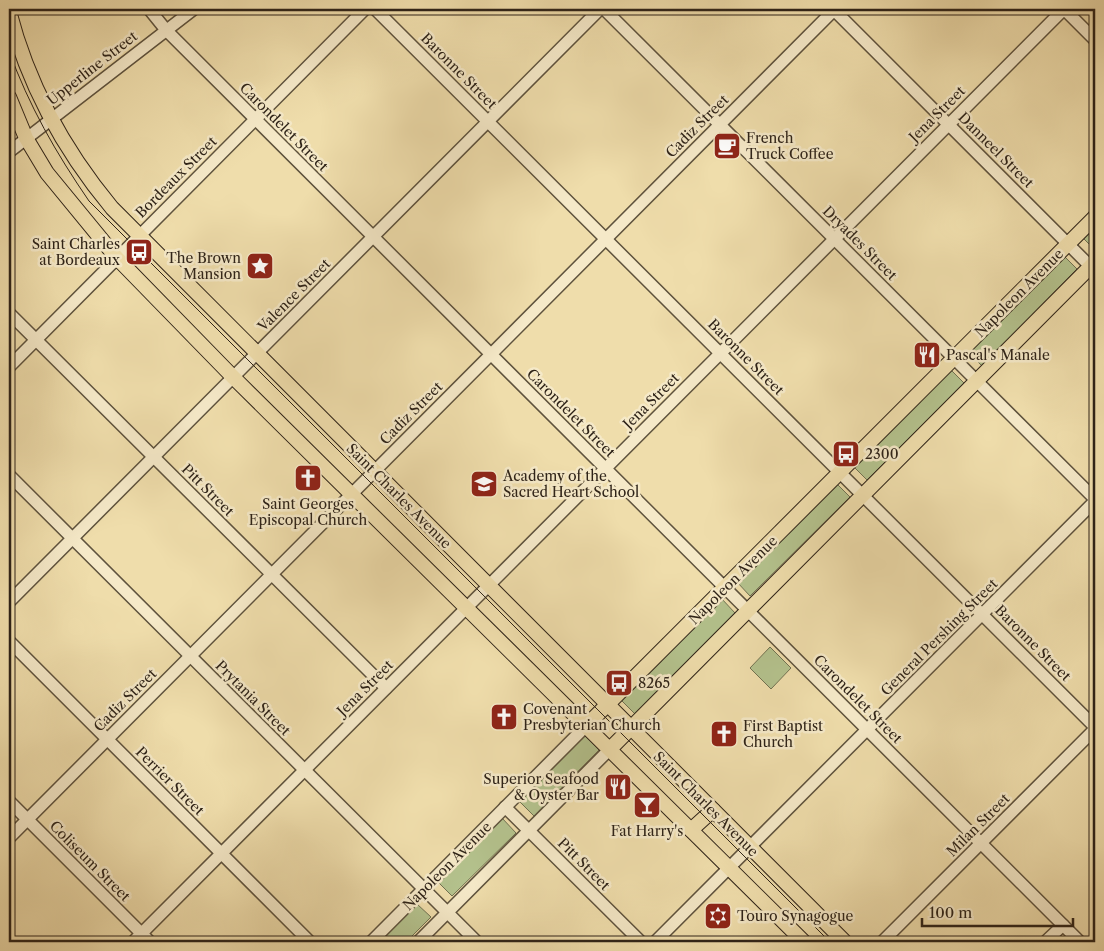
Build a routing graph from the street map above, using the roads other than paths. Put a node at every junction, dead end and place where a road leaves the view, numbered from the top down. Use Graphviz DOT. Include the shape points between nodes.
graph roads {
  1 [pos="149,9"];
  2 [pos="194,9"];
  3 [pos="365,9"];
  4 [pos="375,9"];
  5 [pos="600,9"];
  6 [pos="604,9"];
  7 [pos="834,9"];
  8 [pos="1064,9"];
  9 [pos="9,11"];
  10 [pos="166,30"];
  11 [pos="1095,40"];
  12 [pos="9,97"];
  13 [pos="256,119"];
  14 [pos="50,120"];
  15 [pos="488,121"];
  16 [pos="720,124"];
  17 [pos="948,124"];
  18 [pos="26,138"];
  19 [pos="9,152"];
  20 [pos="1095,217"];
  21 [pos="138,235"];
  22 [pos="373,236"];
  23 [pos="834,238"];
  24 [pos="606,239"];
  25 [pos="1068,244"];
  26 [pos="116,257"];
  27 [pos="1094,266"];
  28 [pos="9,313"];
  29 [pos="36,340"];
  30 [pos="720,353"];
  31 [pos="256,354"];
  32 [pos="491,354"];
  33 [pos="954,358"];
  34 [pos="9,367"];
  35 [pos="233,377"];
  36 [pos="977,381"];
  37 [pos="154,457"];
  38 [pos="606,468"];
  39 [pos="374,472"];
  40 [pos="840,472"];
  41 [pos="9,476"];
  42 [pos="352,494"];
  43 [pos="863,495"];
  44 [pos="1095,500"];
  45 [pos="72,539"];
  46 [pos="272,574"];
  47 [pos="488,586"];
  48 [pos="725,587"];
  49 [pos="9,602"];
  50 [pos="466,608"];
  51 [pos="748,610"];
  52 [pos="982,614"];
  53 [pos="9,642"];
  54 [pos="190,656"];
  55 [pos="386,688"];
  56 [pos="608,705"];
  57 [pos="586,726"];
  58 [pos="631,728"];
  59 [pos="1095,728"];
  60 [pos="867,729"];
  61 [pos="107,740"];
  62 [pos="610,749"];
  63 [pos="304,770"];
  64 [pos="9,801"];
  65 [pos="505,807"];
  66 [pos="713,810"];
  67 [pos="27,820"];
  68 [pos="529,830"];
  69 [pos="691,830"];
  70 [pos="9,838"];
  71 [pos="982,843"];
  72 [pos="750,847"];
  73 [pos="221,854"];
  74 [pos="729,868"];
  75 [pos="423,889"];
  76 [pos="447,913"];
  77 [pos="1063,925"];
  78 [pos="142,940"];
  79 [pos="310,942"];
  80 [pos="371,942"];
  81 [pos="418,942"];
  82 [pos="477,942"];
  83 [pos="641,942"];
  84 [pos="655,942"];
  85 [pos="804,942"];
  86 [pos="845,942"];
  87 [pos="882,942"];
  88 [pos="1045,942"];
  89 [pos="1080,942"];
  1 -- 10 [label="street, Carondelet Street"];
  2 -- 10 [label="street, Upperline Street"];
  3 -- 13 [label="street, Bordeaux Street"];
  4 -- 15 [label="street, Baronne Street"];
  5 -- 15 [label="street, Valence Street"];
  6 -- 16 [label="street, Dryades Street"];
  7 -- 16 [label="street, Cadiz Street"];
  7 -- 17 [label="street, Danneel Street"];
  8 -- 11 [label="street"];
  8 -- 17 [label="street, Jena Street"];
  9 -- 14 [label="main road, Saint Charles Avenue" via="36,91"];
  10 -- 13 [label="street, Carondelet Street"];
  10 -- 14 [label="street, Upperline Street"];
  12 -- 18 [label="main road, Saint Charles Avenue"];
  13 -- 21 [label="street, Bordeaux Street"];
  13 -- 22 [label="street, Carondelet Street"];
  14 -- 18 [label="street, Upperline Street"];
  14 -- 21 [label="main road, Saint Charles Avenue" via="89,180"];
  15 -- 22 [label="street, Valence Street"];
  15 -- 24 [label="street, Baronne Street"];
  16 -- 23 [label="street, Dryades Street"];
  16 -- 24 [label="street, Cadiz Street"];
  17 -- 23 [label="street, Jena Street"];
  17 -- 25 [label="street, Danneel Street"];
  18 -- 19 [label="street, Upperline Street"];
  18 -- 26 [label="main road, Saint Charles Avenue" via="47,173"];
  20 -- 25 [label="main road, Napoleon Avenue"];
  21 -- 26 [label="street, Bordeaux Street"];
  21 -- 31 [label="main road, Saint Charles Avenue"];
  22 -- 31 [label="street, Valence Street"];
  22 -- 32 [label="street, Carondelet Street"];
  23 -- 30 [label="street, Jena Street"];
  23 -- 33 [label="street, Dryades Street"];
  24 -- 30 [label="street, Baronne Street"];
  24 -- 32 [label="street, Cadiz Street"];
  25 -- 27 [label="street, Danneel Street"];
  25 -- 33 [label="main road, Napoleon Avenue"];
  26 -- 29 [label="street, Bordeaux Street"];
  26 -- 35 [label="main road, Saint Charles Avenue"];
  27 -- 36 [label="main road"];
  28 -- 29 [label="street, Pitt Street"];
  29 -- 34 [label="street, Bordeaux Street"];
  29 -- 37 [label="street, Pitt Street"];
  30 -- 38 [label="street, Jena Street"];
  30 -- 40 [label="street, Baronne Street"];
  31 -- 35 [label="street, Valence Street"];
  31 -- 39 [label="main road, Saint Charles Avenue"];
  32 -- 38 [label="street, Carondelet Street"];
  32 -- 39 [label="street, Cadiz Street"];
  33 -- 36 [label="street, Dryades Street"];
  33 -- 40 [label="main road, Napoleon Avenue"];
  35 -- 37 [label="street, Valence Street"];
  35 -- 42 [label="main road, Saint Charles Avenue"];
  36 -- 43 [label="main road"];
  36 -- 44 [label="street, Dryades Street"];
  37 -- 45 [label="street, Valence Street"];
  37 -- 46 [label="street, Pitt Street"];
  38 -- 47 [label="street, Jena Street"];
  38 -- 48 [label="street, Carondelet Street"];
  39 -- 42 [label="street, Cadiz Street"];
  39 -- 47 [label="main road, Saint Charles Avenue"];
  40 -- 43 [label="street, Baronne Street"];
  40 -- 48 [label="main road, Napoleon Avenue"];
  41 -- 45 [label="street, Prytania Street"];
  42 -- 46 [label="street, Cadiz Street"];
  42 -- 50 [label="main road, Saint Charles Avenue"];
  43 -- 51 [label="main road"];
  43 -- 52 [label="street, Baronne Street"];
  44 -- 52 [label="street, General Pershing Street"];
  45 -- 49 [label="street, Valence Street"];
  45 -- 54 [label="street, Prytania Street"];
  46 -- 54 [label="street, Cadiz Street"];
  46 -- 55 [label="street, Pitt Street"];
  47 -- 50 [label="street, Jena Street"];
  47 -- 56 [label="main road, Saint Charles Avenue"];
  48 -- 51 [label="street, Carondelet Street"];
  48 -- 56 [label="main road, Napoleon Avenue"];
  50 -- 55 [label="street, Jena Street"];
  50 -- 57 [label="main road, Saint Charles Avenue"];
  51 -- 58 [label="main road"];
  51 -- 60 [label="street, Carondelet Street"];
  52 -- 59 [label="street, Baronne Street"];
  52 -- 60 [label="street, General Pershing Street"];
  53 -- 61 [label="street, Perrier Street"];
  54 -- 61 [label="street, Cadiz Street"];
  54 -- 63 [label="street, Prytania Street"];
  55 -- 63 [label="street, Jena Street"];
  56 -- 57 [label="main road, Napoleon Avenue"];
  56 -- 58 [label="main road, Saint Charles Avenue"];
  57 -- 62 [label="main road, Saint Charles Avenue"];
  57 -- 65 [label="street, Napoleon Avenue"];
  58 -- 62 [label="main road"];
  58 -- 66 [label="main road, Saint Charles Avenue"];
  59 -- 71 [label="street, Milan Street"];
  60 -- 71 [label="street, Carondelet Street"];
  60 -- 72 [label="street, General Pershing Street"];
  61 -- 67 [label="street, Cadiz Street"];
  61 -- 73 [label="street, Perrier Street"];
  62 -- 68 [label="street"];
  62 -- 69 [label="main road, Saint Charles Avenue"];
  63 -- 73 [label="street, Jena Street"];
  63 -- 75 [label="street, Prytania Street"];
  64 -- 67 [label="street, Coliseum Street"];
  65 -- 68 [label="street, Pitt Street"];
  65 -- 75 [label="street, Napoleon Avenue"];
  66 -- 69 [label="main road"];
  66 -- 72 [label="main road, Saint Charles Avenue"];
  67 -- 70 [label="street, Cadiz Street"];
  67 -- 78 [label="street, Coliseum Street"];
  68 -- 76 [label="street"];
  68 -- 83 [label="street, Pitt Street"];
  69 -- 74 [label="main road, Saint Charles Avenue"];
  71 -- 77 [label="street, Carondelet Street"];
  71 -- 87 [label="street, Milan Street"];
  72 -- 74 [label="street, General Pershing Street"];
  72 -- 86 [label="main road, Saint Charles Avenue"];
  73 -- 78 [label="street, Jena Street"];
  73 -- 79 [label="street, Perrier Street"];
  74 -- 84 [label="street, General Pershing Street"];
  74 -- 85 [label="main road, Saint Charles Avenue"];
  75 -- 76 [label="street, Prytania Street"];
  75 -- 80 [label="street, Napoleon Avenue"];
  76 -- 81 [label="street"];
  76 -- 82 [label="street, Prytania Street"];
  77 -- 88 [label="street"];
  77 -- 89 [label="street, Carondelet Street"];
}
